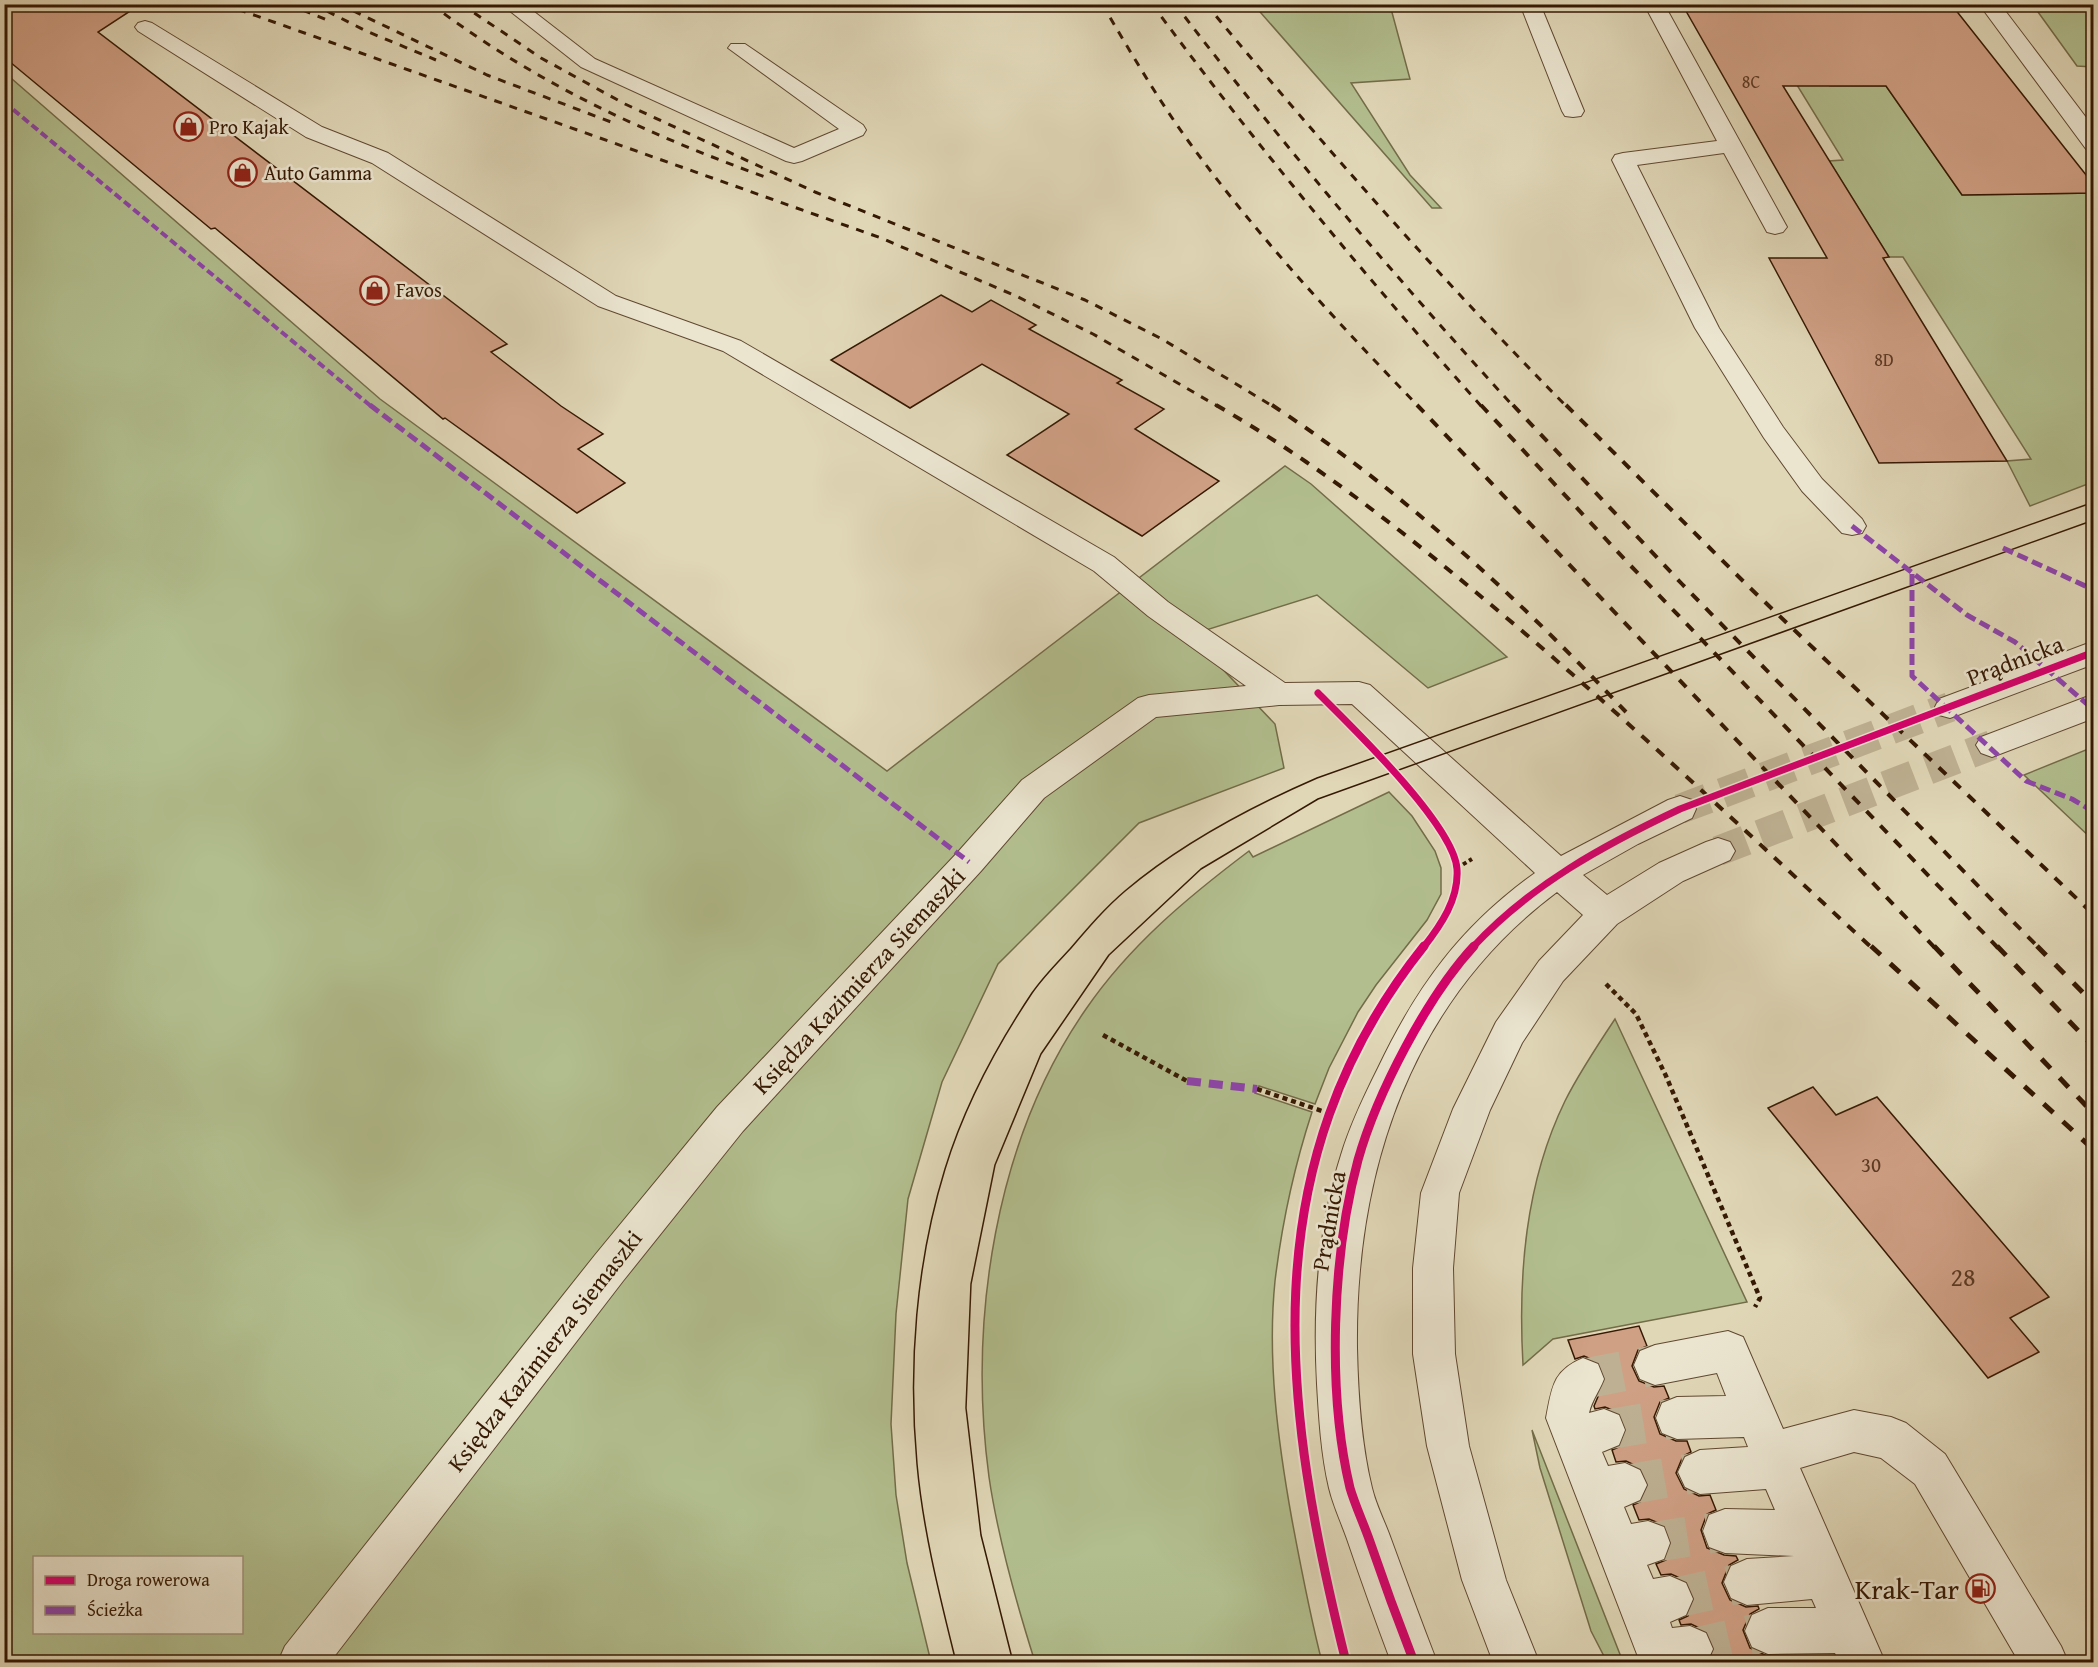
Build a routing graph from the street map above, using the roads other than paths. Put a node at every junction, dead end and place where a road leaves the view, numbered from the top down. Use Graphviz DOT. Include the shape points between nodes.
graph roads {
  1 [pos="511,4"];
  2 [pos="1530,4"];
  3 [pos="1654,4"];
  4 [pos="1989,4"];
  5 [pos="145,27"];
  6 [pos="738,48"];
  7 [pos="1573,111"];
  8 [pos="2094,144"];
  9 [pos="1731,146"];
  10 [pos="1775,227"];
  11 [pos="1852,526"];
  12 [pos="2094,652"];
  13 [pos="1279,694"];
  14 [pos="2094,705"];
  15 [pos="1950,707"];
  16 [pos="1992,745"];
  17 [pos="1680,809"];
  18 [pos="1718,851"];
  19 [pos="1558,874"];
  20 [pos="1605,914"];
  21 [pos="1655,1365"];
  22 [pos="1583,1379"];
  23 [pos="1755,1416"];
  24 [pos="1677,1419"];
  25 [pos="1774,1460"];
  26 [pos="1700,1472"];
  27 [pos="1725,1531"];
  28 [pos="1806,1533"];
  29 [pos="1824,1576"];
  30 [pos="1747,1582"];
  31 [pos="1768,1631"];
  32 [pos="1855,1646"];
  33 [pos="1671,1654"];
  34 [pos="301,1662"];
  35 [pos="1414,1662"];
  36 [pos="1516,1662"];
  37 [pos="2045,1662"];
  1 -- 6 [label="street" via="588,63 794,156 855,130"];
  2 -- 7 [label="street"];
  3 -- 9 [label="street"];
  4 -- 8 [label="street"];
  5 -- 13 [label="street" via="314,132 380,158 607,301 732,346 1094,558 1158,609"];
  9 -- 10 [label="street"];
  9 -- 11 [label="street" via="1623,160 1707,328 1773,432 1812,485"];
  12 -- 15 [label="street, Prądnicka"];
  13 -- 19 [label="street, Księdza Kazimierza Siemaszki" via="1359,693"];
  13 -- 34 [label="street, Księdza Kazimierza Siemaszki" via="1149,706 1033,789 730,1119"];
  14 -- 16 [label="street"];
  17 -- 19 [label="street, Prądnicka" via="1622,836"];
  18 -- 20 [label="street" via="1671,872"];
  19 -- 20 [label="street, Księdza Kazimierza Siemaszki"];
  19 -- 35 [label="street, Prądnicka" via="1513,908 1447,976 1416,1028 1375,1112 1355,1173 1337,1291 1338,1385 1349,1483"];
  20 -- 36 [label="street" via="1551,970 1509,1033 1472,1109 1440,1193 1433,1268 1434,1354 1448,1446 1484,1580"];
  21 -- 23 [label="street" via="1728,1351"];
  22 -- 33 [label="street" via="1573,1388 1567,1418 1590,1434 1655,1601"];
  23 -- 24 [label="street"];
  23 -- 25 [label="street"];
  25 -- 26 [label="street"];
  25 -- 28 [label="street"];
  25 -- 37 [label="street" via="1854,1431 1891,1438 1930,1469"];
  27 -- 28 [label="street"];
  28 -- 29 [label="street"];
  29 -- 30 [label="street"];
  29 -- 32 [label="street"];
  31 -- 32 [label="street"];
}
